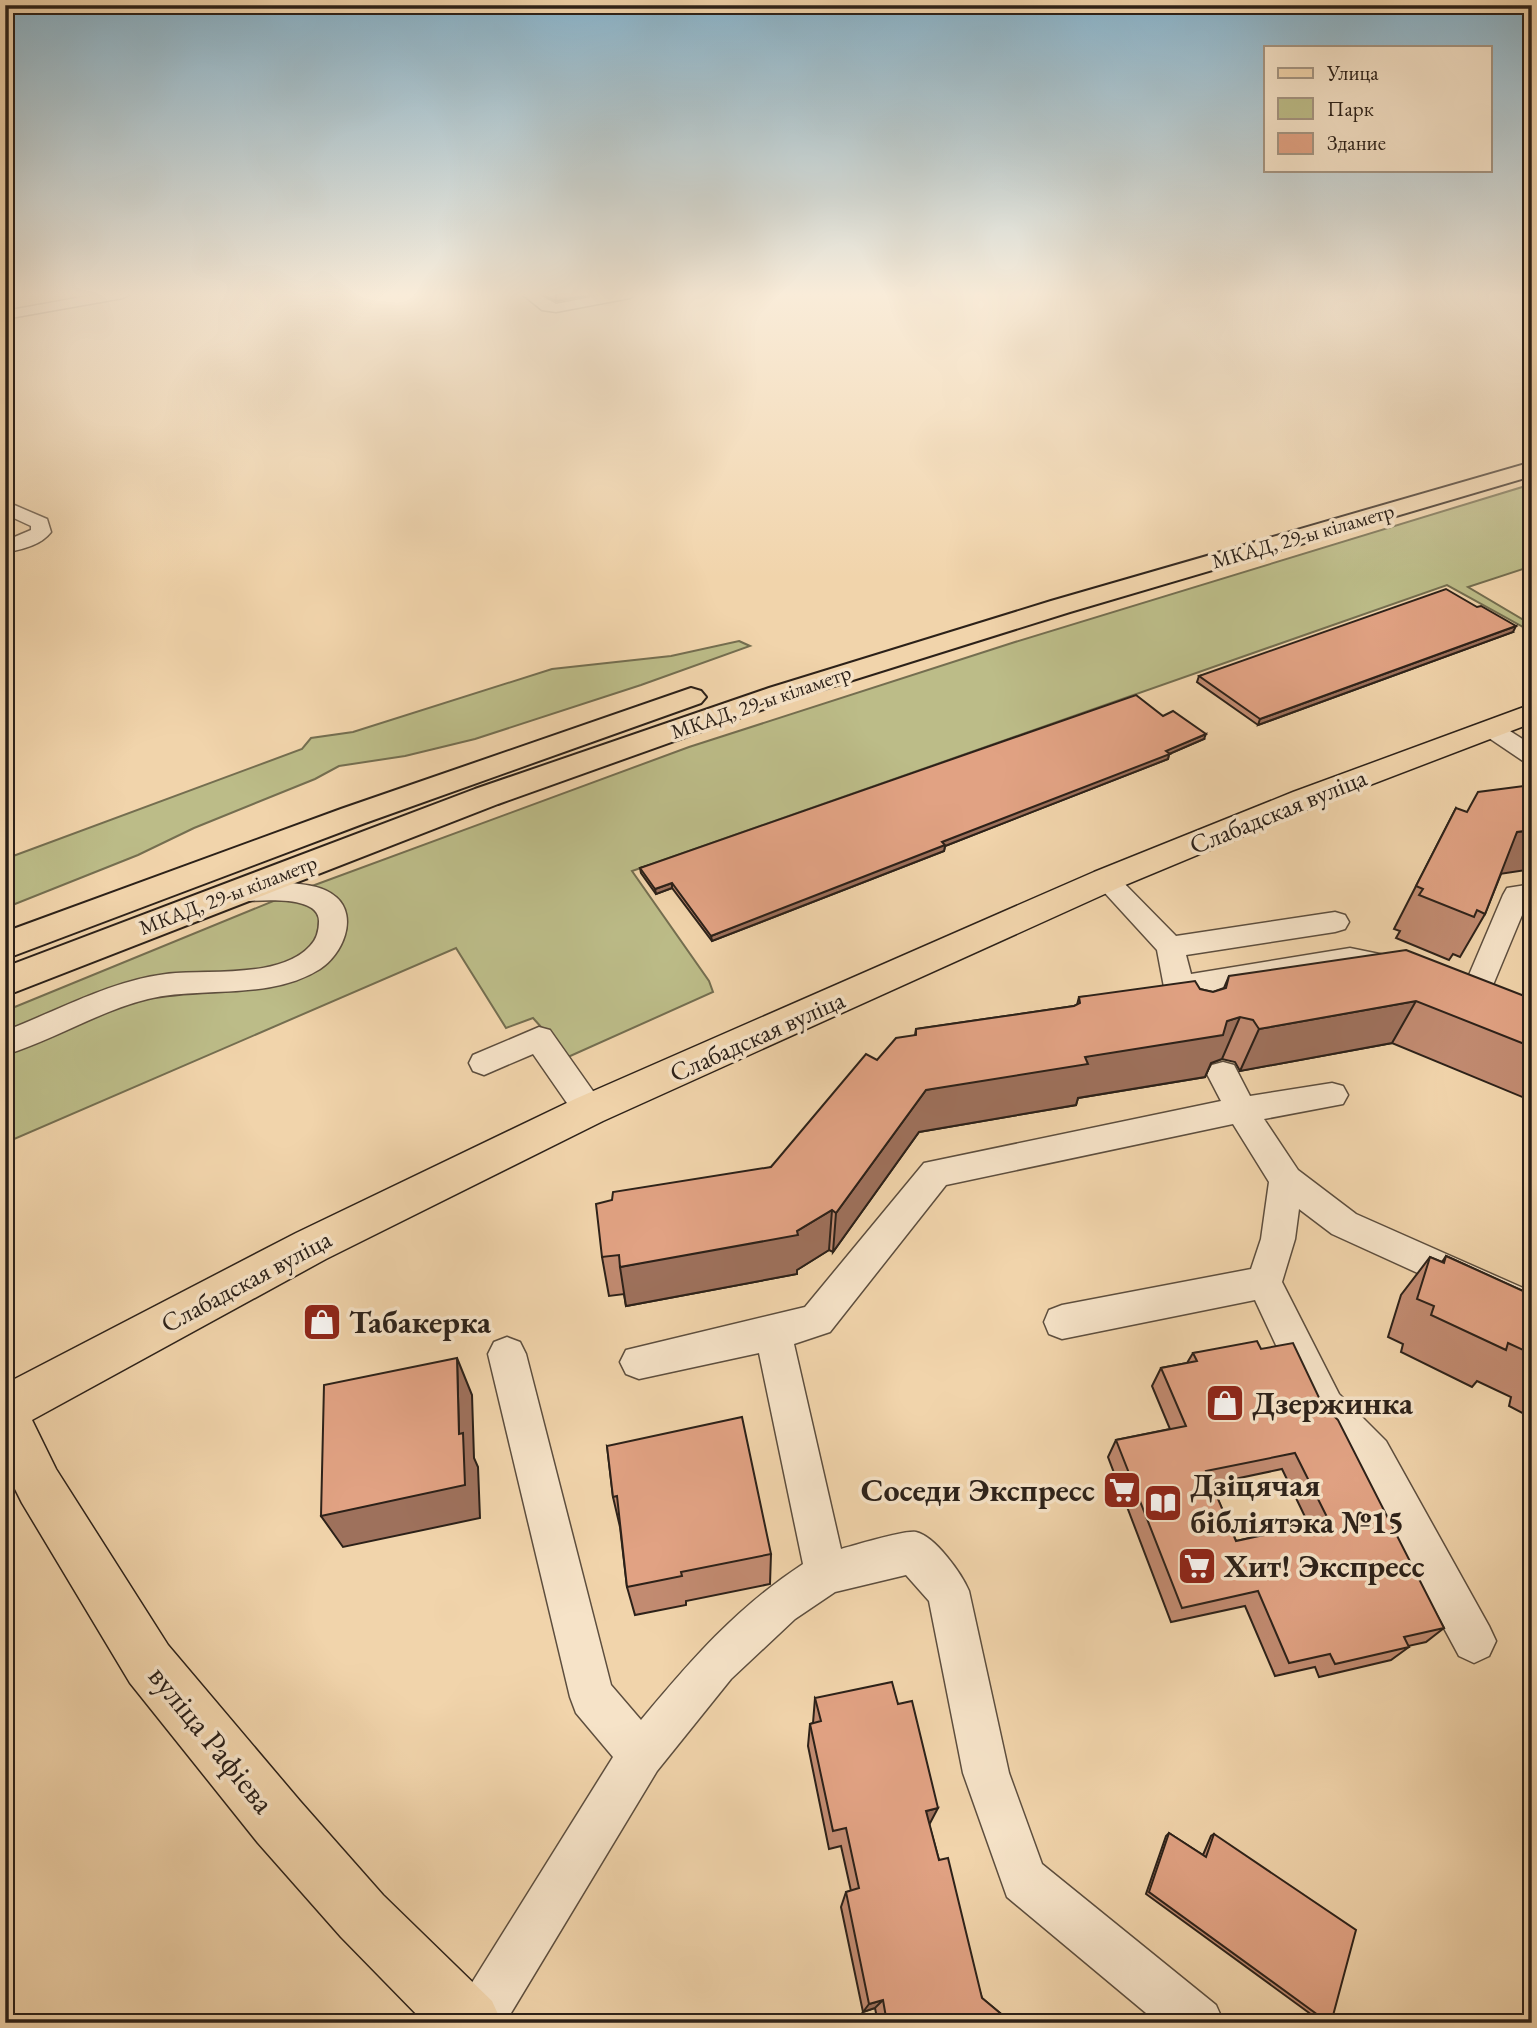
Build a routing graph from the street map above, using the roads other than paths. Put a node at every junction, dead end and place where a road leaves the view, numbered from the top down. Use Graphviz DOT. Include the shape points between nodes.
graph roads {
  1 [pos="1532,448"];
  2 [pos="1532,469"];
  3 [pos="5,508"];
  4 [pos="5,547"];
  5 [pos="1532,713"];
  6 [pos="1491,729"];
  7 [pos="1532,756"];
  8 [pos="1106,880"];
  9 [pos="234,893"];
  10 [pos="1532,893"];
  11 [pos="1335,922"];
  12 [pos="5,946"];
  13 [pos="1170,947"];
  14 [pos="1420,971"];
  15 [pos="5,982"];
  16 [pos="1179,987"];
  17 [pos="1477,989"];
  18 [pos="1196,1021"];
  19 [pos="5,1044"];
  20 [pos="484,1063"];
  21 [pos="1223,1074"];
  22 [pos="1332,1095"];
  23 [pos="589,1110"];
  24 [pos="1241,1111"];
  25 [pos="1286,1180"];
  26 [pos="1264,1282"];
  27 [pos="1532,1310"];
  28 [pos="1062,1322"];
  29 [pos="774,1333"];
  30 [pos="507,1354"];
  31 [pos="639,1362"];
  32 [pos="5,1409"];
  33 [pos="5,1416"];
  34 [pos="826,1573"];
  35 [pos="1474,1642"];
  36 [pos="641,1755"];
  37 [pos="470,2023"];
  38 [pos="476,2023"];
  39 [pos="1198,2023"];
  1 -- 12 [label="highway, МКАД, 29-ы кіламетр" via="752,675 353,816"];
  2 -- 9 [label="highway, МКАД, 29-ы кіламетр" via="779,694 363,842"];
  3 -- 4 [label="lane" via="40,523 41,532"];
  5 -- 6 [label="main road, Слабадская вуліца"];
  6 -- 7 [label="lane"];
  6 -- 8 [label="main road, Слабадская вуліца"];
  8 -- 13 [label="lane"];
  8 -- 23 [label="main road, Слабадская вуліца"];
  9 -- 15 [label="highway, МКАД, 29-ы кіламетр"];
  9 -- 19 [label="lane" via="319,897 330,906 334,923 328,946 307,963 283,973 143,989"];
  10 -- 17 [label="lane" via="1517,895"];
  11 -- 13 [label="lane"];
  13 -- 16 [label="lane"];
  14 -- 16 [label="lane" via="1350,958"];
  16 -- 18 [label="lane"];
  20 -- 23 [label="lane" via="539,1038"];
  21 -- 24 [label="lane"];
  22 -- 24 [label="lane"];
  23 -- 32 [label="main road, Слабадская вуліца" via="311,1246"];
  24 -- 25 [label="lane"];
  24 -- 29 [label="lane" via="936,1173 817,1320"];
  25 -- 26 [label="lane" via="1278,1239"];
  25 -- 27 [label="lane" via="1343,1224"];
  26 -- 28 [label="lane"];
  26 -- 35 [label="lane" via="1325,1407 1372,1455"];
  29 -- 31 [label="lane"];
  29 -- 34 [label="lane"];
  30 -- 36 [label="lane" via="592,1697"];
  33 -- 37 [label="main road, вуліца Рафіева" via="38,1486 149,1664 362,1916"];
  34 -- 36 [label="lane" via="780,1604 716,1664"];
  34 -- 39 [label="lane" via="914,1552 948,1591 986,1773 1024,1880"];
  36 -- 38 [label="lane"];
}
